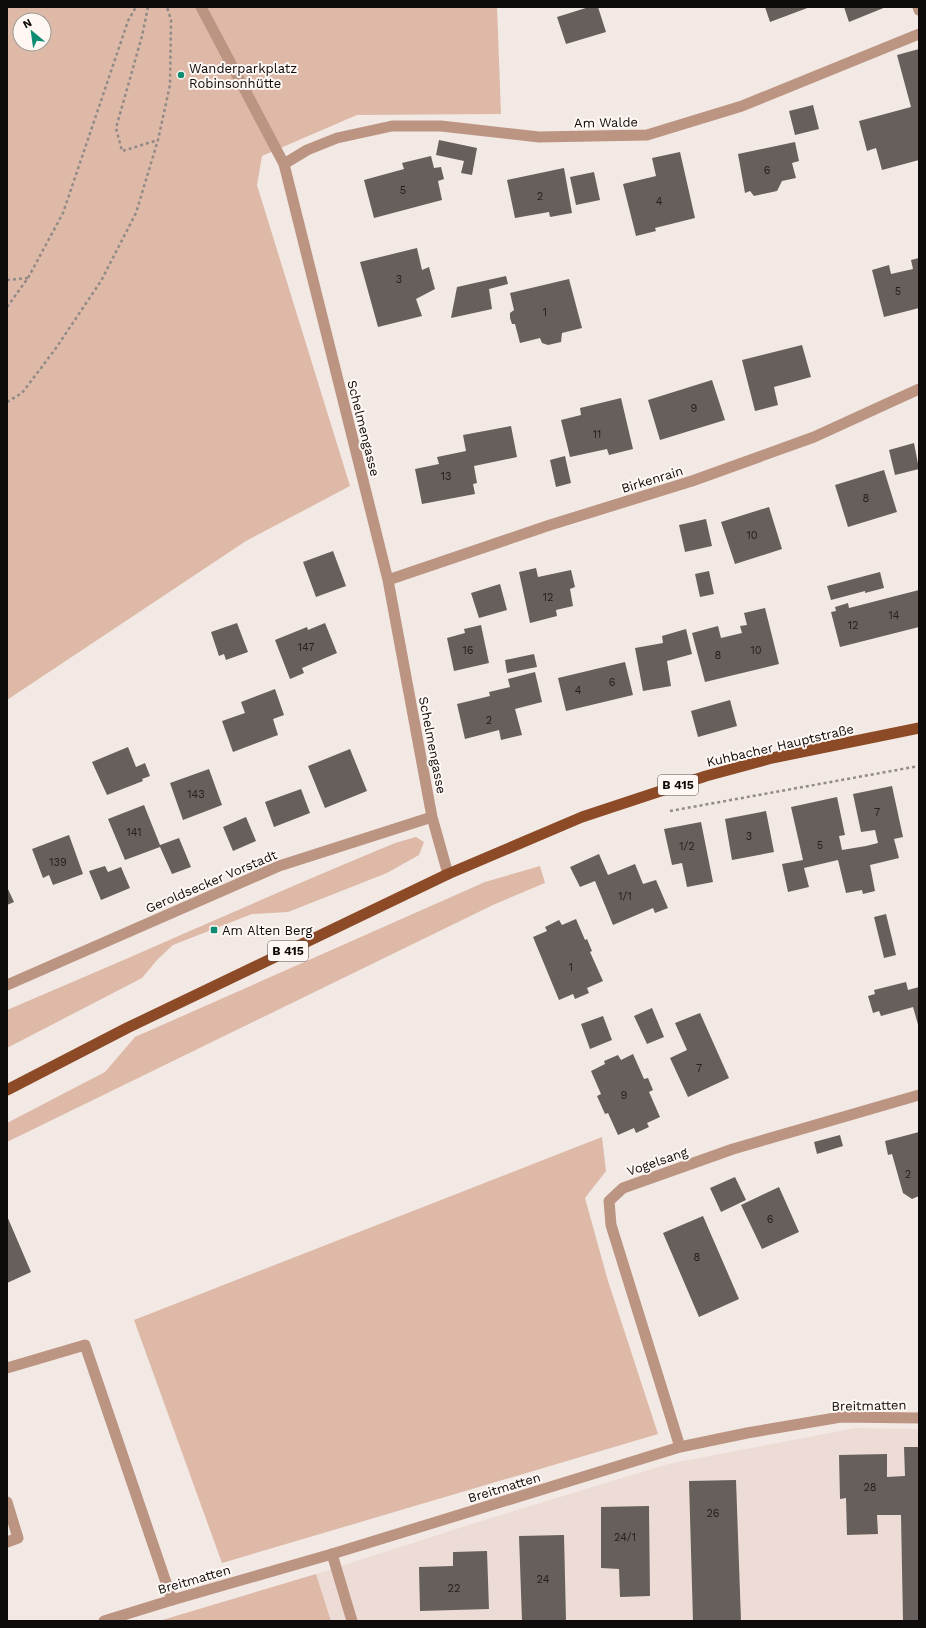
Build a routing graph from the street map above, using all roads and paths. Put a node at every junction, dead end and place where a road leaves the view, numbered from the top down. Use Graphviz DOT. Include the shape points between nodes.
graph roads {
  1 [pos="136,7"];
  2 [pos="148,7"];
  3 [pos="167,7"];
  4 [pos="201,7"];
  5 [pos="918,7"];
  6 [pos="919,10"];
  7 [pos="919,34"];
  8 [pos="158,140"];
  9 [pos="284,164"];
  10 [pos="28,278"];
  11 [pos="7,280"];
  12 [pos="7,307"];
  13 [pos="919,389"];
  14 [pos="7,402"];
  15 [pos="388,580"];
  16 [pos="919,728"];
  17 [pos="919,766"];
  18 [pos="663,812"];
  19 [pos="432,817"];
  20 [pos="448,874"];
  21 [pos="7,985"];
  22 [pos="7,1090"];
  23 [pos="919,1095"];
  24 [pos="7,1368"];
  25 [pos="919,1418"];
  26 [pos="680,1447"];
  27 [pos="7,1502"];
  28 [pos="7,1542"];
  29 [pos="332,1554"];
  30 [pos="172,1600"];
  31 [pos="104,1621"];
  32 [pos="352,1621"];
  1 -- 10 [label="path" via="128,22 63,212"];
  2 -- 8 [label="path" via="116,128 122,150"];
  3 -- 8 [label="path" via="171,20 170,85"];
  4 -- 9 [label="street, Schelmengasse"];
  5 -- 6 [label="street"];
  7 -- 9 [label="street, Am Walde" via="742,106 647,135 539,137 441,126 392,126 337,138 307,150"];
  8 -- 14 [label="path" via="136,212 101,281 22,393"];
  9 -- 15 [label="street, Schelmengasse"];
  10 -- 11 [label="path"];
  10 -- 12 [label="path"];
  13 -- 15 [label="street, Birkenrain" via="814,437 692,481 550,525"];
  15 -- 19 [label="street, Schelmengasse"];
  16 -- 20 [label="main road, Kuhbacher Hauptstraße / B 415" via="772,758 699,778 582,817"];
  17 -- 18 [label="path"];
  19 -- 20 [label="street, Schelmengasse"];
  19 -- 21 [label="street, Geroldsecker Vorstadt" via="279,866"];
  20 -- 22 [label="main road, B 415" via="127,1028"];
  23 -- 26 [label="street, Vogelsang" via="733,1149 623,1188 610,1201 612,1224"];
  24 -- 30 [label="street" via="85,1345"];
  25 -- 26 [label="street, Breitmatten" via="841,1417"];
  26 -- 29 [label="street, Breitmatten"];
  27 -- 28 [label="street" via="18,1538"];
  29 -- 30 [label="street, Breitmatten"];
  29 -- 32 [label="street"];
  30 -- 31 [label="street, Breitmatten"];
}
